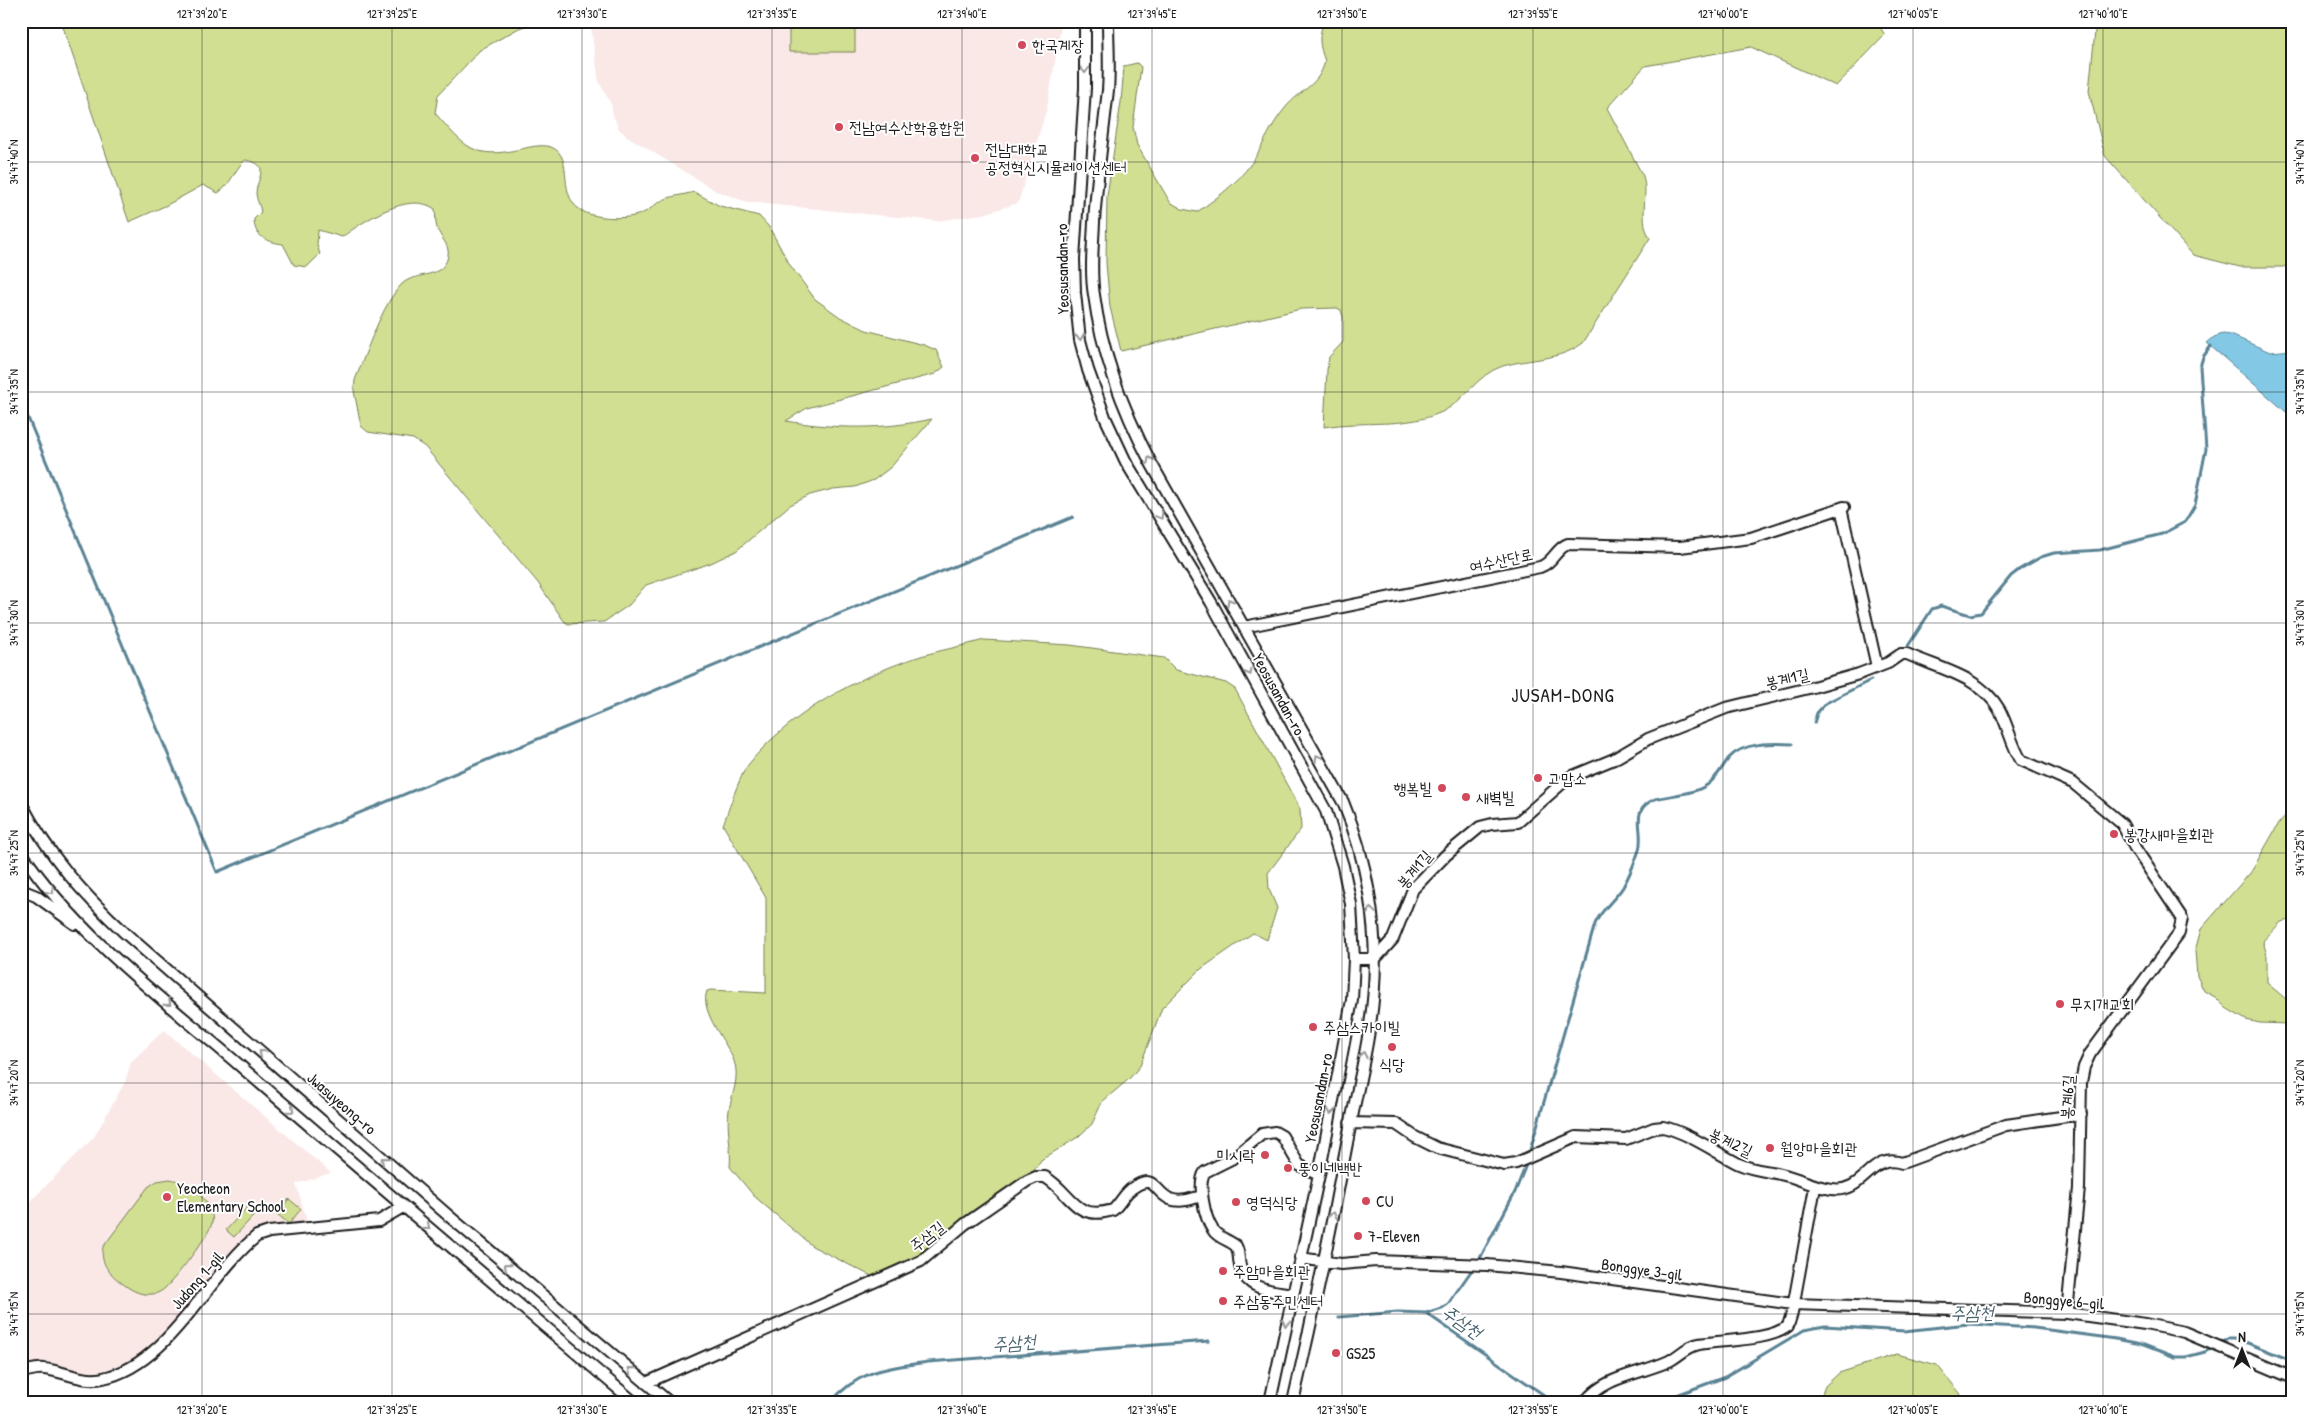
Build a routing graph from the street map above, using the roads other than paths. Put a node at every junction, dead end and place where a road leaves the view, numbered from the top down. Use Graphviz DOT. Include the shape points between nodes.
graph roads {
  1 [pos="1085,21"];
  2 [pos="1108,21"];
  3 [pos="1244,627"];
  4 [pos="1877,666"];
  5 [pos="21,803"];
  6 [pos="25,820"];
  7 [pos="21,852"];
  8 [pos="21,890"];
  9 [pos="2180,914"];
  10 [pos="92,936"];
  11 [pos="1354,959"];
  12 [pos="1375,959"];
  13 [pos="2081,1114"];
  14 [pos="1350,1123"];
  15 [pos="1319,1175"];
  16 [pos="1815,1187"];
  17 [pos="1201,1196"];
  18 [pos="403,1207"];
  19 [pos="1300,1258"];
  20 [pos="1325,1262"];
  21 [pos="1292,1294"];
  22 [pos="1794,1304"];
  23 [pos="2067,1314"];
  24 [pos="21,1372"];
  25 [pos="2293,1378"];
  26 [pos="646,1383"];
  27 [pos="634,1402"];
  28 [pos="669,1402"];
  29 [pos="1270,1402"];
  30 [pos="1293,1402"];
  31 [pos="1585,1402"];
  1 -- 11 [label="street, Yeosusandan-ro, one-way" via="1085,88 1074,293 1080,340 1088,370 1122,454 1210,602 1326,811 1348,890"];
  3 -- 2 [label="street, Yeosusandan-ro, one-way" via="1132,427 1101,337 1093,293 1092,261 1098,159 1108,87"];
  3 -- 4 [label="street, 여수산단로" via="1540,567 1568,544 1680,547 1751,538 1842,508"];
  12 -- 3 [label="street, Yeosusandan-ro, one-way" via="1366,880 1348,814"];
  4 -- 9 [label="street, 봉계1길" via="1905,654 1972,682 1999,709 2020,760 2073,783 2122,824"];
  4 -- 12 [label="street, 봉계1길" via="1813,688 1726,708 1648,739 1614,759 1568,778 1518,822 1480,828 1412,889 1393,939"];
  5 -- 6 [label="street, Jwasuyeong-ro"];
  26 -- 6 [label="street, Jwasuyeong-ro, one-way" via="125,933 82,892"];
  7 -- 10 [label="street, one-way"];
  8 -- 10 [label="street" via="36,896"];
  9 -- 13 [label="street, 봉계6길" via="2179,933 2086,1060 2081,1082"];
  10 -- 18 [label="street, one-way"];
  11 -- 12 [label="street"];
  11 -- 15 [label="street, Yeosusandan-ro, one-way" via="1352,1000"];
  14 -- 12 [label="street, Yeosusandan-ro, one-way" via="1373,1002"];
  13 -- 16 [label="street, 봉계2길" via="2006,1125 1902,1163 1890,1160 1873,1168 1848,1189"];
  13 -- 23 [label="street, 봉계6길" via="2079,1188"];
  14 -- 16 [label="street, 봉계2길" via="1396,1124 1443,1151 1504,1165 1576,1137 1626,1139 1664,1127 1747,1167 1786,1175"];
  20 -- 14 [label="street, Yeosusandan-ro, one-way"];
  15 -- 17 [label="street" via="1298,1165 1281,1135 1265,1133 1233,1158 1205,1172"];
  15 -- 19 [label="street, Yeosusandan-ro"];
  16 -- 22 [label="street"];
  17 -- 21 [label="street" via="1213,1232 1238,1249 1240,1266 1248,1282"];
  17 -- 26 [label="street, 주삼길" via="1176,1201 1165,1196 1151,1182 1146,1182 1129,1190 1112,1210 1091,1213 1079,1209 1048,1179 1031,1178 965,1224 921,1261"];
  18 -- 24 [label="street, Judong 1-gil" via="379,1221 269,1232 257,1236 154,1352 130,1370 103,1379 44,1369"];
  18 -- 27 [label="street, one-way"];
  19 -- 20 [label="street"];
  19 -- 21 [label="street, Yeosusandan-ro"];
  20 -- 22 [label="street, Bonggye 3-gil" via="1341,1264 1376,1260 1487,1264"];
  20 -- 30 [label="street, Yeosusandan-ro"];
  21 -- 29 [label="street, Yeosusandan-ro, one-way"];
  22 -- 23 [label="street, Bonggye 6-gil"];
  22 -- 31 [label="street" via="1785,1328 1745,1339 1694,1345 1671,1360 1604,1384"];
  23 -- 25 [label="street, Bonggye 6-gil" via="2184,1332"];
  26 -- 28 [label="street, Jwasuyeong-ro"];
}
